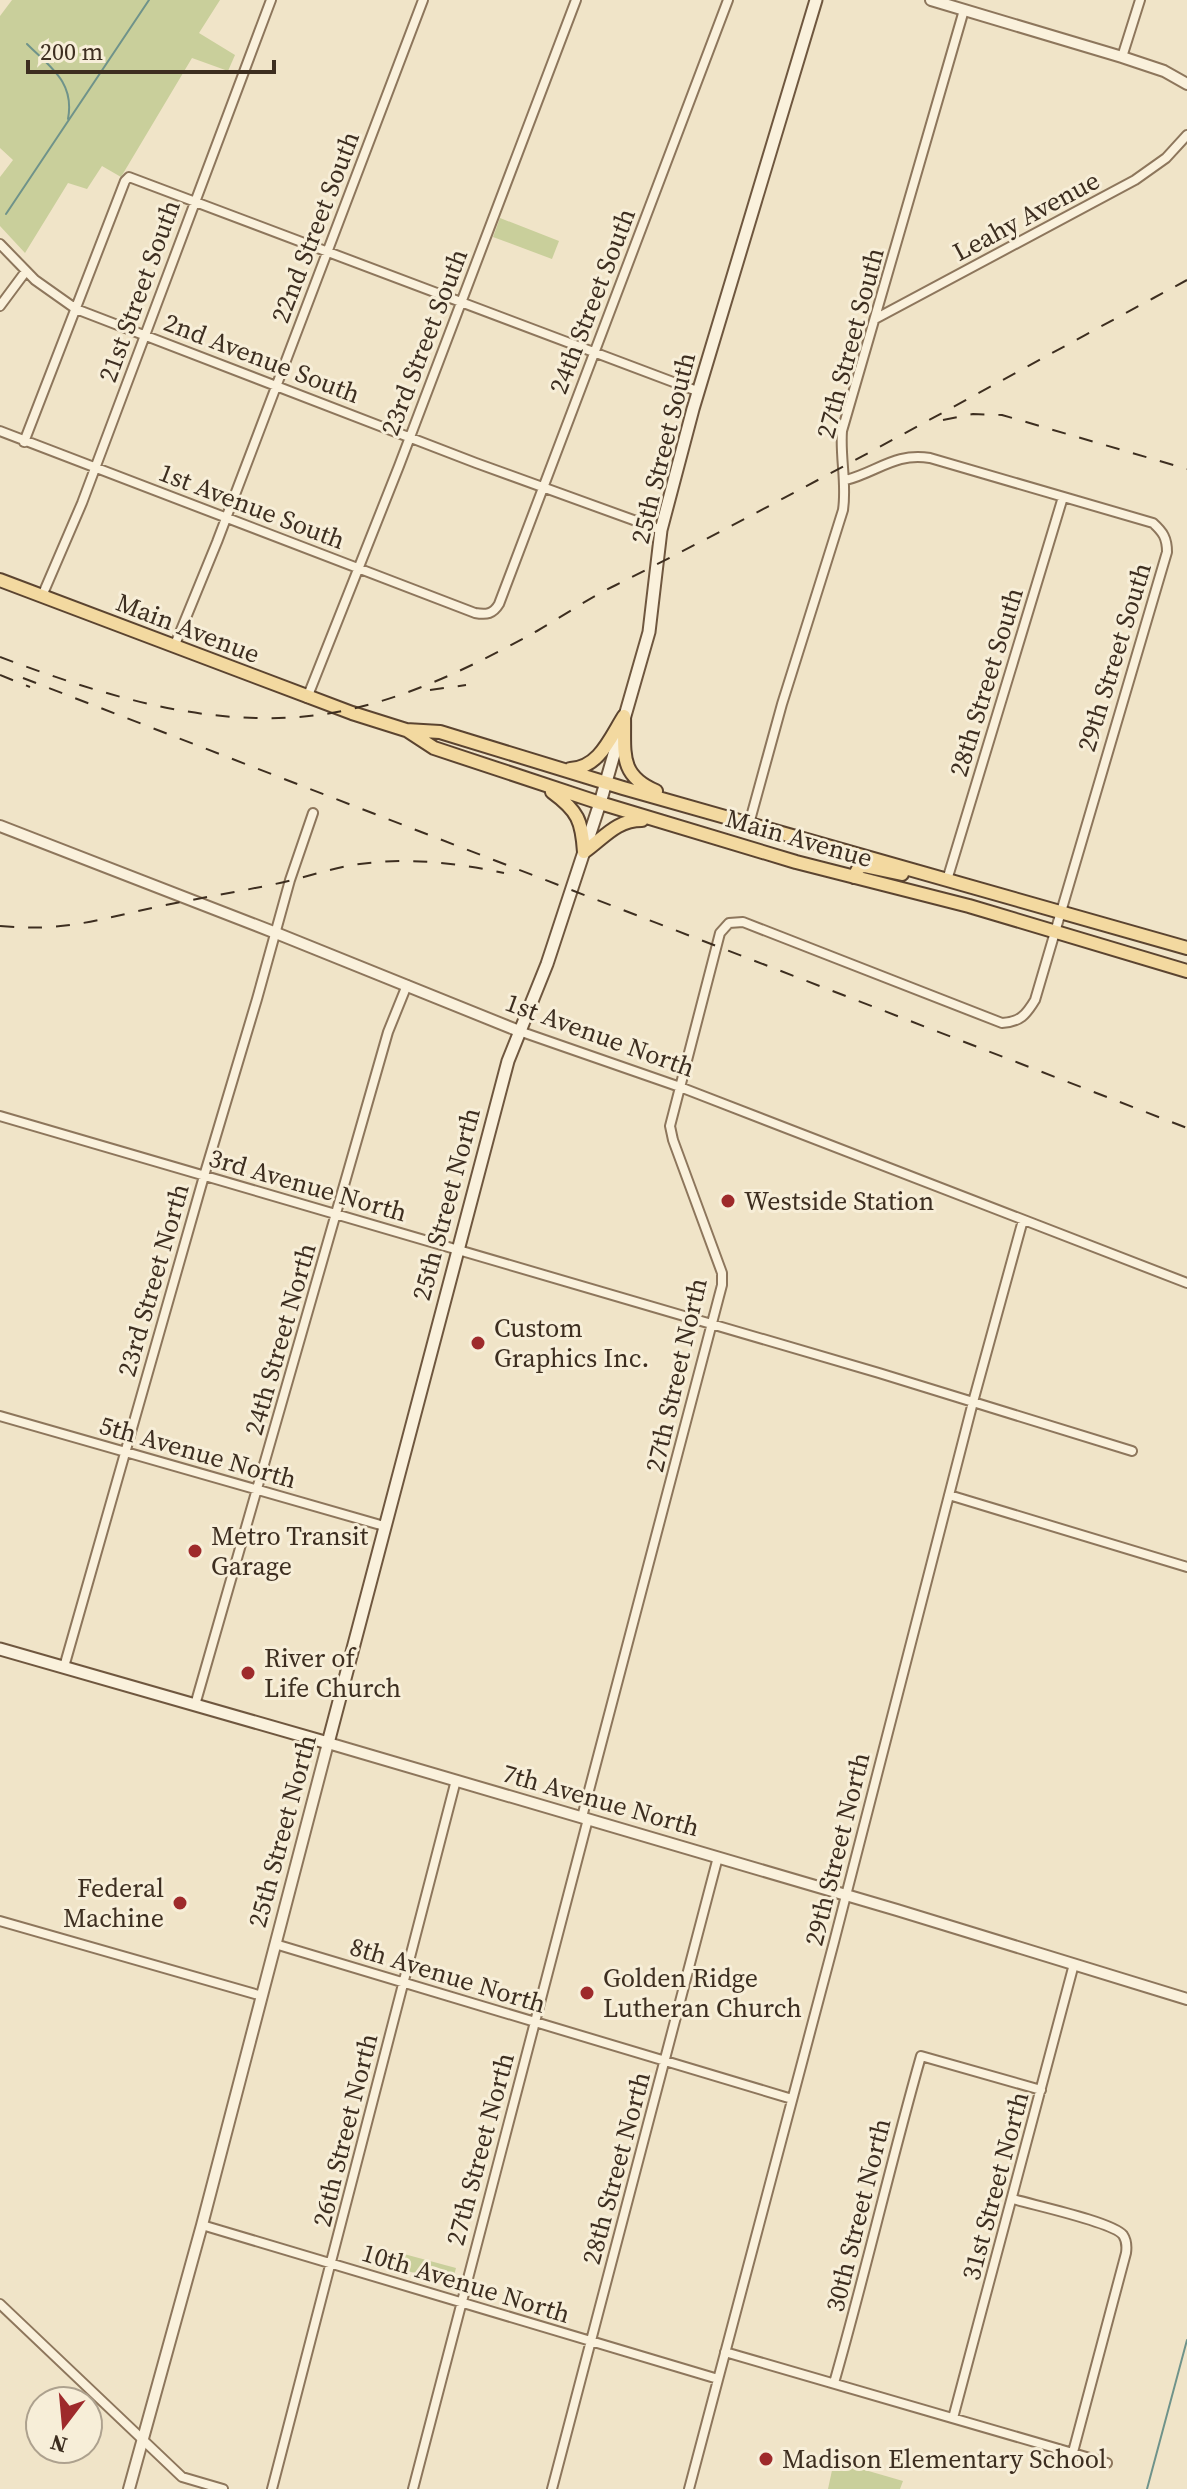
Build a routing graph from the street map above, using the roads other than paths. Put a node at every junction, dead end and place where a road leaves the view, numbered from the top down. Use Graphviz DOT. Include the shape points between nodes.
graph roads {
  1 [pos="271,0"];
  2 [pos="423,0"];
  3 [pos="576,0"];
  4 [pos="728,0"];
  5 [pos="816,0"];
  6 [pos="931,0"];
  7 [pos="1140,0"];
  8 [pos="964,10"];
  9 [pos="1122,57"];
  10 [pos="1187,84"];
  11 [pos="1187,135"];
  12 [pos="194,200"];
  13 [pos="0,244"];
  14 [pos="327,253"];
  15 [pos="26,271"];
  16 [pos="460,302"];
  17 [pos="0,306"];
  18 [pos="76,309"];
  19 [pos="875,319"];
  20 [pos="145,334"];
  21 [pos="593,353"];
  22 [pos="277,385"];
  23 [pos="697,391"];
  24 [pos="0,431"];
  25 [pos="410,436"];
  26 [pos="24,442"];
  27 [pos="95,467"];
  28 [pos="846,480"];
  29 [pos="543,487"];
  30 [pos="1063,497"];
  31 [pos="226,517"];
  32 [pos="661,530"];
  33 [pos="359,569"];
  34 [pos="0,580"];
  35 [pos="42,596"];
  36 [pos="490,613"];
  37 [pos="174,647"];
  38 [pos="307,698"];
  39 [pos="624,716"];
  40 [pos="406,730"];
  41 [pos="562,770"];
  42 [pos="605,783"];
  43 [pos="543,785"];
  44 [pos="600,803"];
  45 [pos="700,810"];
  46 [pos="313,813"];
  47 [pos="664,822"];
  48 [pos="749,824"];
  49 [pos="0,826"];
  50 [pos="584,852"];
  51 [pos="854,877"];
  52 [pos="947,880"];
  53 [pos="964,885"];
  54 [pos="566,910"];
  55 [pos="1059,912"];
  56 [pos="1055,931"];
  57 [pos="276,933"];
  58 [pos="1187,947"];
  59 [pos="1187,971"];
  60 [pos="407,985"];
  61 [pos="519,1031"];
  62 [pos="680,1087"];
  63 [pos="0,1116"];
  64 [pos="204,1176"];
  65 [pos="336,1214"];
  66 [pos="1023,1220"];
  67 [pos="457,1250"];
  68 [pos="1187,1283"];
  69 [pos="713,1325"];
  70 [pos="973,1402"];
  71 [pos="0,1416"];
  72 [pos="1132,1451"];
  73 [pos="126,1452"];
  74 [pos="257,1489"];
  75 [pos="949,1495"];
  76 [pos="384,1526"];
  77 [pos="1187,1567"];
  78 [pos="0,1649"];
  79 [pos="64,1667"];
  80 [pos="195,1705"];
  81 [pos="328,1743"];
  82 [pos="456,1780"];
  83 [pos="585,1818"];
  84 [pos="718,1857"];
  85 [pos="846,1895"];
  86 [pos="0,1921"];
  87 [pos="275,1944"];
  88 [pos="1074,1964"];
  89 [pos="404,1982"];
  90 [pos="262,1996"];
  91 [pos="1187,1999"];
  92 [pos="534,2021"];
  93 [pos="665,2060"];
  94 [pos="1041,2090"];
  95 [pos="792,2099"];
  96 [pos="1013,2199"];
  97 [pos="202,2225"];
  98 [pos="331,2263"];
  99 [pos="461,2302"];
  100 [pos="0,2304"];
  101 [pos="591,2341"];
  102 [pos="725,2352"];
  103 [pos="718,2379"];
  104 [pos="834,2383"];
  105 [pos="953,2418"];
  106 [pos="142,2440"];
  107 [pos="1073,2452"];
  108 [pos="1107,2463"];
  109 [pos="129,2489"];
  110 [pos="223,2489"];
  111 [pos="272,2489"];
  112 [pos="413,2489"];
  113 [pos="552,2489"];
  114 [pos="689,2489"];
  1 -- 12 [label="street, 21st Street South"];
  2 -- 14 [label="street, 22nd Street South"];
  3 -- 16 [label="street, 23rd Street South"];
  4 -- 21 [label="street, 24th Street South"];
  5 -- 23 [label="main road, 25th Street South"];
  6 -- 8 [label="street"];
  7 -- 9 [label="street"];
  8 -- 9 [label="street"];
  8 -- 19 [label="street, 27th Street South"];
  9 -- 10 [label="street"];
  11 -- 19 [label="street, Leahy Avenue" via="1135,180"];
  12 -- 14 [label="street"];
  12 -- 18 [label="street" via="129,177"];
  12 -- 20 [label="street, 21st Street South"];
  13 -- 15 [label="street, 2nd Avenue South"];
  14 -- 16 [label="street"];
  14 -- 22 [label="street, 22nd Street South"];
  15 -- 17 [label="street"];
  15 -- 18 [label="street, 2nd Avenue South"];
  16 -- 21 [label="street"];
  16 -- 25 [label="street, 23rd Street South"];
  18 -- 20 [label="street, 2nd Avenue South"];
  18 -- 26 [label="street"];
  19 -- 28 [label="street, 27th Street South" via="842,431"];
  20 -- 22 [label="street, 2nd Avenue South"];
  20 -- 27 [label="street, 21st Street South"];
  21 -- 23 [label="street"];
  21 -- 29 [label="street, 24th Street South"];
  22 -- 25 [label="street, 2nd Avenue South"];
  22 -- 31 [label="street, 22nd Street South"];
  23 -- 32 [label="main road, 25th Street South"];
  24 -- 26 [label="street, 1st Avenue South"];
  25 -- 29 [label="street, 2nd Avenue South"];
  25 -- 33 [label="street, 23rd Street South"];
  26 -- 27 [label="street, 1st Avenue South"];
  27 -- 31 [label="street, 1st Avenue South"];
  27 -- 35 [label="street, 21st Street South"];
  28 -- 30 [label="street, 29th Street South" via="916,456"];
  28 -- 48 [label="street, 27th Street South" via="843,510"];
  29 -- 32 [label="street, 2nd Avenue South"];
  29 -- 36 [label="street, 24th Street South" via="499,604"];
  30 -- 52 [label="street, 28th Street South"];
  30 -- 55 [label="street, 29th Street South" via="1153,523 1167,541"];
  31 -- 33 [label="street, 1st Avenue South"];
  31 -- 37 [label="street, 22nd Street South"];
  32 -- 39 [label="main road, 25th Street South" via="649,632"];
  33 -- 36 [label="street, 1st Avenue South" via="475,613"];
  33 -- 38 [label="street, 23rd Street South"];
  34 -- 35 [label="main road, Main Avenue"];
  35 -- 37 [label="main road, Main Avenue"];
  37 -- 38 [label="main road, Main Avenue"];
  38 -- 40 [label="main road, Main Avenue"];
  39 -- 41 [label="main road" via="596,759 582,769"];
  39 -- 42 [label="main road, 25th Street South"];
  39 -- 45 [label="main road" via="631,776"];
  40 -- 41 [label="main road, Main Avenue" via="440,732"];
  40 -- 43 [label="main road, Main Avenue" via="434,748"];
  41 -- 42 [label="main road, Main Avenue"];
  42 -- 44 [label="main road, 25th Street South"];
  42 -- 45 [label="main road, Main Avenue"];
  43 -- 44 [label="main road, Main Avenue"];
  43 -- 50 [label="main road" via="576,812"];
  44 -- 47 [label="main road, Main Avenue"];
  44 -- 50 [label="main road, 25th Street South"];
  45 -- 48 [label="main road, Main Avenue"];
  46 -- 57 [label="street, 23rd Street North"];
  47 -- 50 [label="main road" via="626,821"];
  47 -- 51 [label="main road, Main Avenue"];
  48 -- 52 [label="main road, Main Avenue"];
  49 -- 57 [label="street, 1st Avenue North"];
  50 -- 54 [label="main road, 25th Street South"];
  51 -- 53 [label="main road" via="864,866"];
  51 -- 56 [label="main road, Main Avenue"];
  52 -- 53 [label="main road, Main Avenue"];
  53 -- 55 [label="main road, Main Avenue"];
  54 -- 61 [label="main road, 25th Street North"];
  55 -- 56 [label="street, 29th Street South"];
  55 -- 58 [label="main road, Main Avenue"];
  56 -- 59 [label="main road, Main Avenue"];
  56 -- 62 [label="street, 27th Street North" via="1035,1000 1025,1016 1002,1023 743,922 729,923 716,946"];
  57 -- 60 [label="street, 1st Avenue North"];
  57 -- 64 [label="street, 23rd Street North"];
  60 -- 61 [label="street, 1st Avenue North"];
  60 -- 65 [label="street, 24th Street North" via="388,1032"];
  61 -- 62 [label="street, 1st Avenue North"];
  61 -- 67 [label="main road, 25th Street North"];
  62 -- 66 [label="street, 1st Avenue North"];
  62 -- 69 [label="street, 27th Street North" via="670,1126 673,1140 722,1273"];
  63 -- 64 [label="street, 3rd Avenue North"];
  64 -- 65 [label="street, 3rd Avenue North"];
  64 -- 73 [label="street, 23rd Street North"];
  65 -- 67 [label="street, 3rd Avenue North"];
  65 -- 74 [label="street, 24th Street North"];
  66 -- 68 [label="street, 1st Avenue North"];
  66 -- 70 [label="street, 29th Street North"];
  67 -- 69 [label="street, 3rd Avenue North"];
  67 -- 76 [label="main road, 25th Street North"];
  69 -- 70 [label="street, 3rd Avenue North"];
  69 -- 83 [label="street, 27th Street North"];
  70 -- 72 [label="street, 3rd Avenue North"];
  70 -- 75 [label="street, 29th Street North"];
  71 -- 73 [label="street, 5th Avenue North"];
  73 -- 74 [label="street, 5th Avenue North"];
  73 -- 79 [label="street, 23rd Street North"];
  74 -- 76 [label="street, 5th Avenue North"];
  74 -- 80 [label="street, 24th Street North"];
  75 -- 77 [label="street"];
  75 -- 85 [label="street, 29th Street North"];
  76 -- 81 [label="main road, 25th Street North"];
  78 -- 79 [label="main road, 7th Avenue North"];
  79 -- 80 [label="main road, 7th Avenue North"];
  80 -- 81 [label="main road, 7th Avenue North"];
  81 -- 82 [label="street, 7th Avenue North"];
  81 -- 87 [label="street, 25th Street North"];
  82 -- 83 [label="street, 7th Avenue North"];
  82 -- 89 [label="street, 26th Street North"];
  83 -- 84 [label="street, 7th Avenue North"];
  83 -- 92 [label="street, 27th Street North"];
  84 -- 85 [label="street, 7th Avenue North"];
  84 -- 93 [label="street, 28th Street North"];
  85 -- 88 [label="street, 7th Avenue North"];
  85 -- 95 [label="street, 29th Street North"];
  86 -- 90 [label="street"];
  87 -- 89 [label="street, 8th Avenue North"];
  87 -- 90 [label="street, 25th Street North"];
  88 -- 91 [label="street, 7th Avenue North"];
  88 -- 94 [label="street, 31st Street North"];
  89 -- 92 [label="street, 8th Avenue North"];
  89 -- 98 [label="street, 26th Street North"];
  90 -- 97 [label="street, 25th Street North"];
  92 -- 93 [label="street, 8th Avenue North"];
  92 -- 99 [label="street, 27th Street North"];
  93 -- 95 [label="street, 8th Avenue North"];
  93 -- 101 [label="street, 28th Street North"];
  94 -- 96 [label="street, 31st Street North"];
  94 -- 104 [label="street, 30th Street North" via="921,2056"];
  95 -- 102 [label="street, 29th Street North"];
  96 -- 105 [label="street, 31st Street North"];
  96 -- 107 [label="street" via="1099,2223 1125,2239 1126,2253"];
  97 -- 98 [label="street, 10th Avenue North"];
  97 -- 106 [label="street, 25th Street North"];
  98 -- 99 [label="street, 10th Avenue North"];
  98 -- 111 [label="street, 26th Street North"];
  99 -- 101 [label="street, 10th Avenue North"];
  99 -- 112 [label="street, 27th Street North"];
  100 -- 106 [label="street"];
  101 -- 103 [label="street, 10th Avenue North"];
  101 -- 113 [label="street, 28th Street North"];
  102 -- 103 [label="street, 29th Street North"];
  102 -- 104 [label="street"];
  103 -- 114 [label="street, 29th Street North"];
  104 -- 105 [label="street"];
  105 -- 107 [label="street"];
  106 -- 109 [label="street, 25th Street North"];
  106 -- 110 [label="street" via="182,2477"];
  107 -- 108 [label="street"];
}
